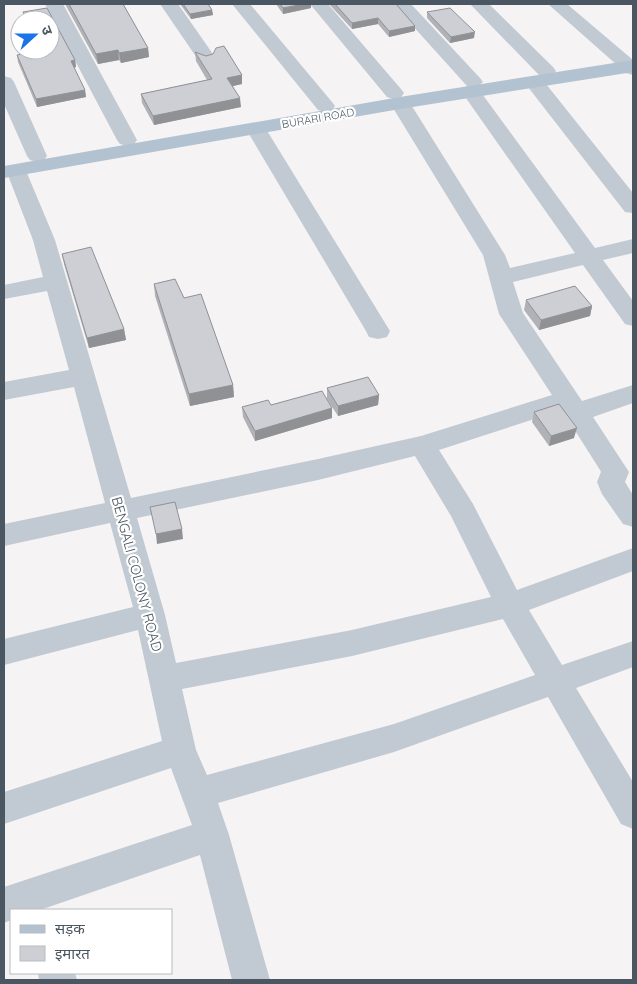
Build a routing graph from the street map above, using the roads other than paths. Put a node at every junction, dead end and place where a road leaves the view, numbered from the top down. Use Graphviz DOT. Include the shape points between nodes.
graph roads {
  1 [pos="54,4"];
  2 [pos="169,4"];
  3 [pos="241,4"];
  4 [pos="319,4"];
  5 [pos="402,4"];
  6 [pos="479,4"];
  7 [pos="557,4"];
  8 [pos="206,57"];
  9 [pos="630,64"];
  10 [pos="540,77"];
  11 [pos="4,82"];
  12 [pos="472,86"];
  13 [pos="398,98"];
  14 [pos="325,106"];
  15 [pos="256,129"];
  16 [pos="127,140"];
  17 [pos="15,164"];
  18 [pos="633,207"];
  19 [pos="633,246"];
  20 [pos="591,257"];
  21 [pos="502,278"];
  22 [pos="56,282"];
  23 [pos="4,292"];
  24 [pos="633,318"];
  25 [pos="378,331"];
  26 [pos="84,376"];
  27 [pos="4,391"];
  28 [pos="633,394"];
  29 [pos="573,406"];
  30 [pos="422,445"];
  31 [pos="120,509"];
  32 [pos="633,516"];
  33 [pos="4,535"];
  34 [pos="633,559"];
  35 [pos="510,605"];
  36 [pos="150,615"];
  37 [pos="4,652"];
  38 [pos="633,654"];
  39 [pos="164,680"];
  40 [pos="556,680"];
  41 [pos="180,750"];
  42 [pos="198,793"];
  43 [pos="4,808"];
  44 [pos="633,812"];
  45 [pos="212,835"];
  46 [pos="46,901"];
  47 [pos="4,905"];
  48 [pos="251,980"];
  1 -- 16 [label="street"];
  2 -- 8 [label="street"];
  3 -- 14 [label="street"];
  4 -- 13 [label="street"];
  5 -- 12 [label="street"];
  6 -- 10 [label="street"];
  7 -- 9 [label="street"];
  9 -- 10 [label="main road, BURARI ROAD"];
  10 -- 12 [label="main road, BURARI ROAD"];
  10 -- 18 [label="street"];
  11 -- 17 [label="street, BENGALI COLONY ROAD"];
  12 -- 13 [label="main road, BURARI ROAD"];
  12 -- 20 [label="street"];
  13 -- 14 [label="main road, BURARI ROAD"];
  13 -- 15 [label="main road, BURARI ROAD"];
  13 -- 21 [label="street" via="494,255"];
  14 -- 16 [label="main road, BURARI ROAD"];
  15 -- 17 [label="main road, BURARI ROAD"];
  15 -- 25 [label="street"];
  16 -- 17 [label="main road, BURARI ROAD"];
  17 -- 22 [label="street, BENGALI COLONY ROAD"];
  19 -- 20 [label="street"];
  20 -- 21 [label="street"];
  20 -- 24 [label="street"];
  21 -- 29 [label="street" via="510,314"];
  22 -- 23 [label="street"];
  22 -- 26 [label="street, BENGALI COLONY ROAD"];
  26 -- 27 [label="street"];
  26 -- 31 [label="street, BENGALI COLONY ROAD"];
  28 -- 29 [label="street"];
  29 -- 30 [label="street"];
  29 -- 32 [label="street" via="615,472 612,487"];
  30 -- 31 [label="street" via="269,481"];
  30 -- 35 [label="street" via="463,512"];
  31 -- 33 [label="street"];
  31 -- 36 [label="street, BENGALI COLONY ROAD"];
  34 -- 35 [label="street"];
  35 -- 39 [label="street" via="352,643"];
  35 -- 40 [label="street"];
  36 -- 37 [label="street"];
  36 -- 39 [label="street, BENGALI COLONY ROAD"];
  38 -- 40 [label="street"];
  39 -- 41 [label="street, BENGALI COLONY ROAD"];
  40 -- 42 [label="street" via="394,738"];
  40 -- 44 [label="street"];
  41 -- 42 [label="street, BENGALI COLONY ROAD"];
  41 -- 43 [label="street"];
  42 -- 45 [label="street, BENGALI COLONY ROAD"];
  45 -- 46 [label="street"];
  45 -- 48 [label="street, BENGALI COLONY ROAD"];
  46 -- 47 [label="street"];
}
